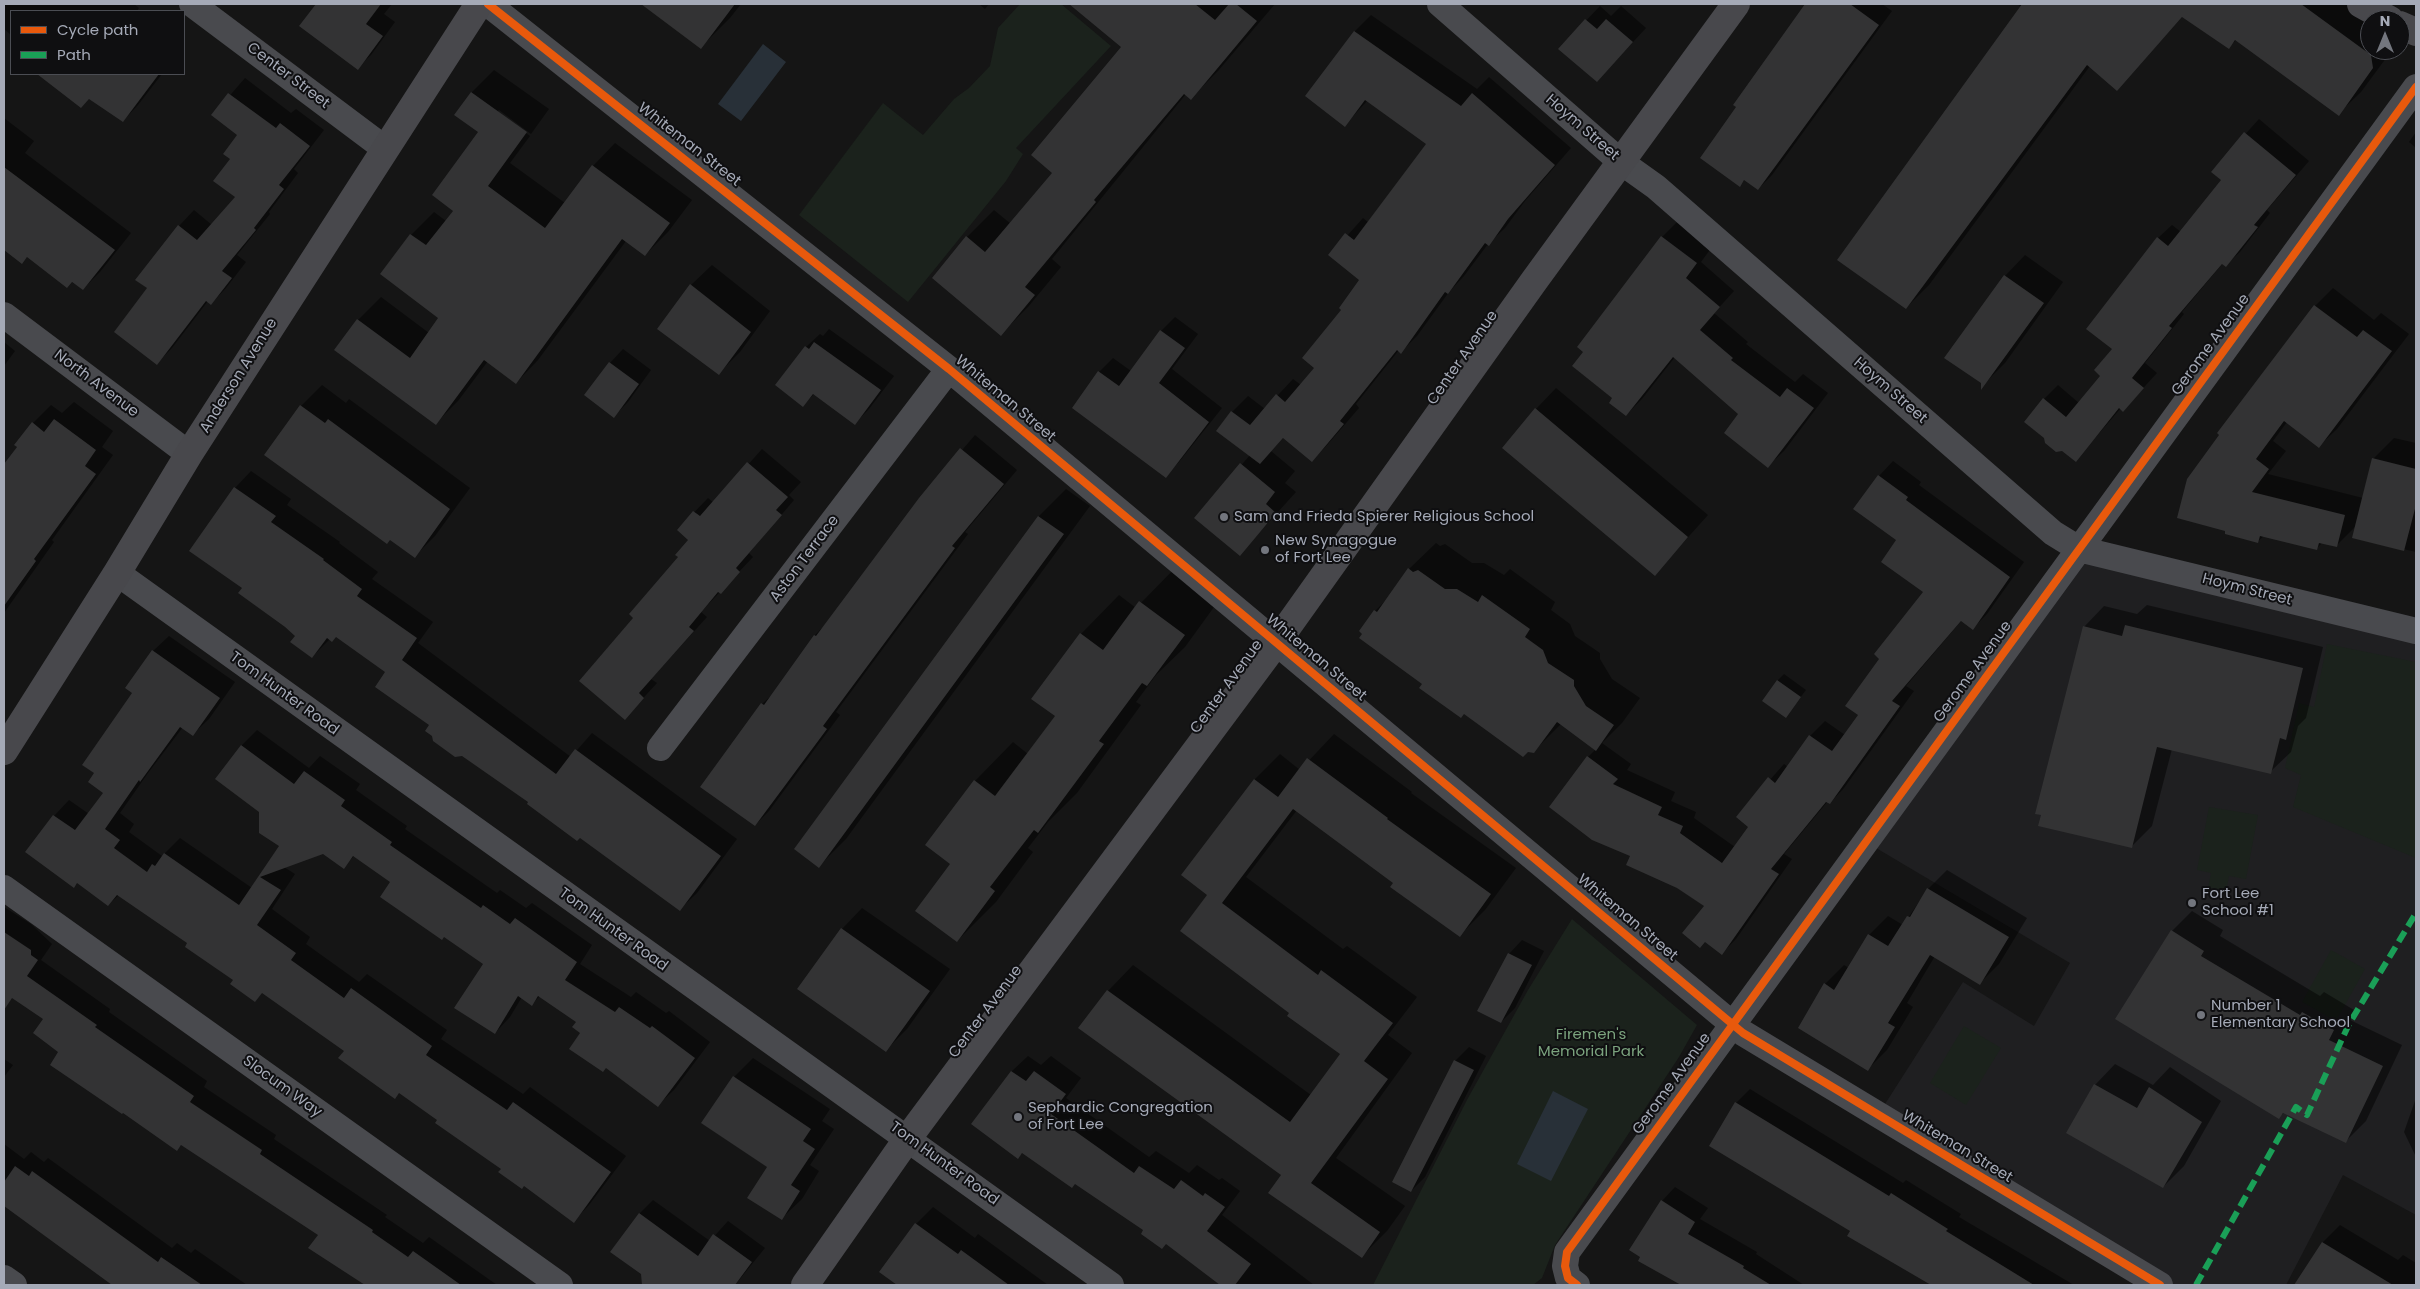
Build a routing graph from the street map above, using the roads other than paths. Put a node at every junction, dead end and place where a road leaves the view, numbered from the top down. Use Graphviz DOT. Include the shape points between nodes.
graph roads {
  1 [pos="192,4"];
  2 [pos="478,4"];
  3 [pos="488,4"];
  4 [pos="1440,4"];
  5 [pos="1736,4"];
  6 [pos="2416,86"];
  7 [pos="384,148"];
  8 [pos="1621,162"];
  9 [pos="4,315"];
  10 [pos="949,369"];
  11 [pos="189,454"];
  12 [pos="2079,549"];
  13 [pos="117,573"];
  14 [pos="2416,630"];
  15 [pos="1276,643"];
  16 [pos="660,748"];
  17 [pos="4,751"];
  18 [pos="4,888"];
  19 [pos="1733,1025"];
  20 [pos="908,1138"];
  21 [pos="4,1278"];
  22 [pos="1572,1282"];
  23 [pos="14,1285"];
  24 [pos="560,1285"];
  25 [pos="806,1285"];
  26 [pos="1111,1285"];
  27 [pos="2160,1285"];
  1 -- 7 [label="street, Center Street"];
  2 -- 7 [label="main road, Anderson Avenue"];
  3 -- 10 [label="street, Whiteman Street"];
  4 -- 8 [label="street, Hoym Street"];
  5 -- 8 [label="main road, Center Avenue"];
  6 -- 12 [label="street, Gerome Avenue"];
  7 -- 11 [label="main road, Anderson Avenue"];
  8 -- 12 [label="street, Hoym Street" via="1656,187 2053,533"];
  8 -- 15 [label="main road, Center Avenue"];
  9 -- 11 [label="street, North Avenue"];
  10 -- 15 [label="street, Whiteman Street"];
  10 -- 16 [label="street, Aston Terrace"];
  11 -- 13 [label="main road, Anderson Avenue"];
  12 -- 14 [label="street, Hoym Street"];
  12 -- 19 [label="street, Gerome Avenue"];
  13 -- 17 [label="main road, Anderson Avenue"];
  13 -- 20 [label="street, Tom Hunter Road" via="692,987"];
  15 -- 19 [label="street, Whiteman Street"];
  15 -- 20 [label="main road, Center Avenue"];
  18 -- 24 [label="street, Slocum Way"];
  19 -- 22 [label="street, Gerome Avenue" via="1567,1252 1565,1266"];
  19 -- 27 [label="street, Whiteman Street"];
  20 -- 25 [label="main road, Center Avenue"];
  20 -- 26 [label="street, Tom Hunter Road"];
  21 -- 23 [label="street"];
}
